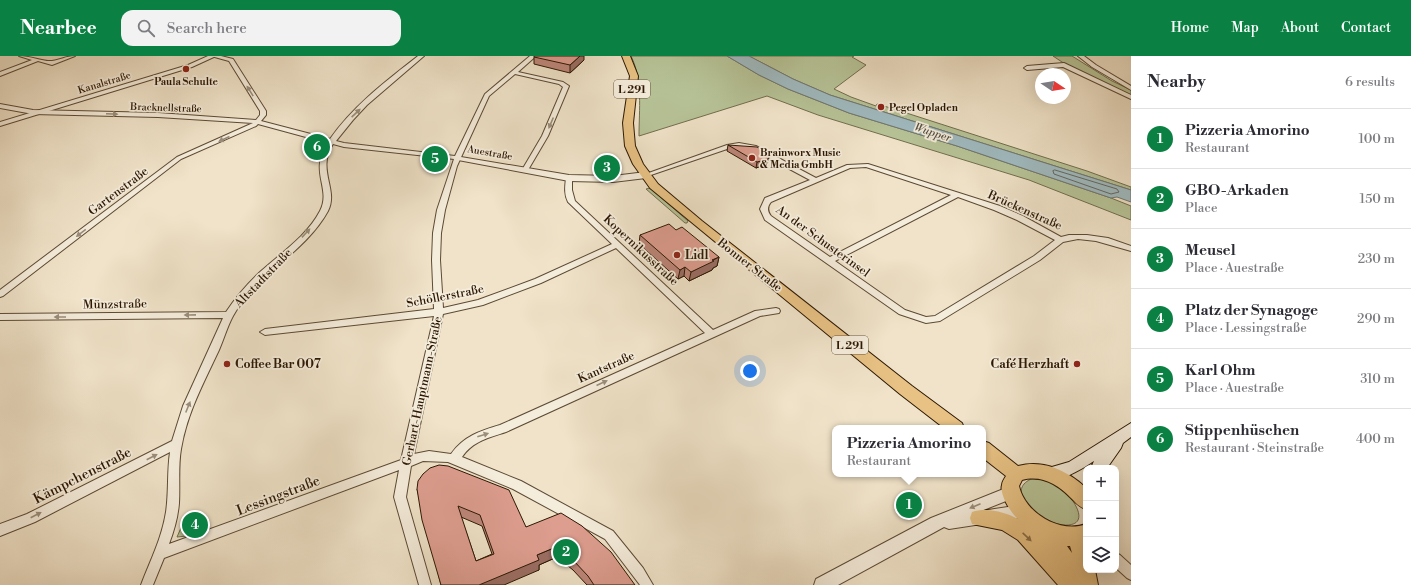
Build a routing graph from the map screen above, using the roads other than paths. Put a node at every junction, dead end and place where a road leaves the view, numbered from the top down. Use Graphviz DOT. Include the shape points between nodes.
graph roads {
  1 [pos="22,56"];
  2 [pos="72,56"];
  3 [pos="214,56"];
  4 [pos="421,56"];
  5 [pos="533,56"];
  6 [pos="626,56"];
  7 [pos="1081,56"];
  8 [pos="37,60"];
  9 [pos="1027,68"];
  10 [pos="513,72"];
  11 [pos="0,74"];
  12 [pos="1131,88"];
  13 [pos="1131,97"];
  14 [pos="70,103"];
  15 [pos="0,106"];
  16 [pos="41,112"];
  17 [pos="74,113"];
  18 [pos="258,121"];
  19 [pos="0,124"];
  20 [pos="331,143"];
  21 [pos="458,158"];
  22 [pos="525,170"];
  23 [pos="646,175"];
  24 [pos="568,178"];
  25 [pos="815,180"];
  26 [pos="957,195"];
  27 [pos="1060,240"];
  28 [pos="618,244"];
  29 [pos="1131,249"];
  30 [pos="829,261"];
  31 [pos="0,294"];
  32 [pos="776,311"];
  33 [pos="439,312"];
  34 [pos="229,315"];
  35 [pos="0,317"];
  36 [pos="266,332"];
  37 [pos="712,334"];
  38 [pos="952,425"];
  39 [pos="1126,433"];
  40 [pos="176,444"];
  41 [pos="986,450"];
  42 [pos="454,459"];
  43 [pos="406,463"];
  44 [pos="1100,465"];
  45 [pos="1016,474"];
  46 [pos="1050,474"];
  47 [pos="1011,492"];
  48 [pos="1083,497"];
  49 [pos="1022,512"];
  50 [pos="979,518"];
  51 [pos="936,523"];
  52 [pos="0,530"];
  53 [pos="1047,530"];
  54 [pos="1081,535"];
  55 [pos="159,554"];
  56 [pos="1119,562"];
  57 [pos="1131,574"];
  58 [pos="148,583"];
  59 [pos="424,585"];
  60 [pos="647,585"];
  61 [pos="822,585"];
  62 [pos="1072,585"];
  63 [pos="1088,585"];
  1 -- 8 [label="street"];
  2 -- 8 [label="street" via="57,62"];
  3 -- 14 [label="street, Kanalstraße" via="190,66"];
  18 -- 3 [label="street, one-way" via="264,110 233,58"];
  20 -- 4 [label="street, Altstadtstraße, one-way" via="354,114"];
  5 -- 10 [label="street, Gerhart-Hauptmann-Straße"];
  6 -- 23 [label="main road, Bonner Straße / L 291" via="634,76 628,123 630,146"];
  7 -- 12 [label="street"];
  8 -- 11 [label="street"];
  9 -- 13 [label="street" via="1064,65"];
  10 -- 21 [label="street, Gerhart-Hauptmann-Straße" via="487,94"];
  10 -- 22 [label="street, one-way" via="565,84 566,87 545,136"];
  14 -- 16 [label="street, Kanalstraße"];
  14 -- 17 [label="street" via="77,109"];
  15 -- 16 [label="street, Bracknellstraße"];
  16 -- 17 [label="street, Bracknellstraße"];
  16 -- 19 [label="street, Kanalstraße"];
  17 -- 18 [label="street, Bracknellstraße, one-way"];
  18 -- 20 [label="street, Bracknellstraße"];
  18 -- 31 [label="street, Gartenstraße, one-way" via="245,130 180,158"];
  20 -- 21 [label="street, Auestraße"];
  34 -- 20 [label="street, Altstadtstraße, one-way" via="244,295 316,222 324,210 328,192 322,168 323,159"];
  21 -- 22 [label="street, Auestraße"];
  21 -- 33 [label="street, Gerhart-Hauptmann-Straße" via="441,210 437,233"];
  22 -- 24 [label="street, Auestraße"];
  23 -- 24 [label="street, Auestraße" via="613,179"];
  23 -- 25 [label="street" via="729,146 739,145 754,147"];
  23 -- 38 [label="main road, Bonner Straße / L 291" via="654,186 698,223"];
  24 -- 28 [label="street, Kopernikusstraße" via="567,189 572,202"];
  25 -- 26 [label="street, Brückenstraße" via="849,166 866,165"];
  25 -- 30 [label="street, An der Schusterinsel" via="768,200 763,206 764,212 768,218"];
  26 -- 27 [label="street, Brückenstraße" via="1020,218"];
  26 -- 30 [label="street"];
  27 -- 29 [label="street, Brückenstraße" via="1068,237 1104,240"];
  27 -- 30 [label="street, An der Schusterinsel" via="1037,258 937,319 926,320 902,312"];
  28 -- 33 [label="street, Schöllerstraße" via="538,281 480,303"];
  28 -- 37 [label="street, Kopernikusstraße"];
  32 -- 37 [label="street, Kantstraße" via="758,313"];
  33 -- 36 [label="street, Schöllerstraße"];
  33 -- 43 [label="street, Gerhart-Hauptmann-Straße"];
  34 -- 35 [label="street, Münzstraße, one-way"];
  40 -- 34 [label="street, Altstadtstraße, one-way" via="188,406"];
  42 -- 37 [label="street, Kantstraße, one-way" via="462,447 474,437 502,429"];
  39 -- 44 [label="main road"];
  39 -- 46 [label="main road" via="1073,467"];
  52 -- 40 [label="street, Kämpchenstraße, one-way" via="31,518"];
  40 -- 55 [label="street, Altstadtstraße" via="172,513"];
  41 -- 45 [label="main road"];
  42 -- 43 [label="street, Lessingstraße" via="414,457"];
  42 -- 60 [label="street, Lessingstraße" via="517,485 609,535"];
  43 -- 55 [label="street, Lessingstraße"];
  43 -- 59 [label="street, Gerhart-Hauptmann-Straße" via="400,497"];
  45 -- 46 [label="main road" via="1034,470"];
  45 -- 47 [label="main road" via="1010,486"];
  46 -- 48 [label="main road" via="1064,480"];
  47 -- 49 [label="main road"];
  47 -- 51 [label="street, one-way"];
  49 -- 50 [label="street"];
  49 -- 53 [label="main road"];
  50 -- 51 [label="street"];
  50 -- 62 [label="main road, one-way" via="1005,522 1025,534"];
  51 -- 61 [label="street"];
  53 -- 54 [label="main road" via="1063,536"];
  53 -- 62 [label="main road" via="1067,564"];
  54 -- 63 [label="main road"];
  55 -- 58 [label="street, Altstadtstraße"];
  56 -- 57 [label="street"];
}
